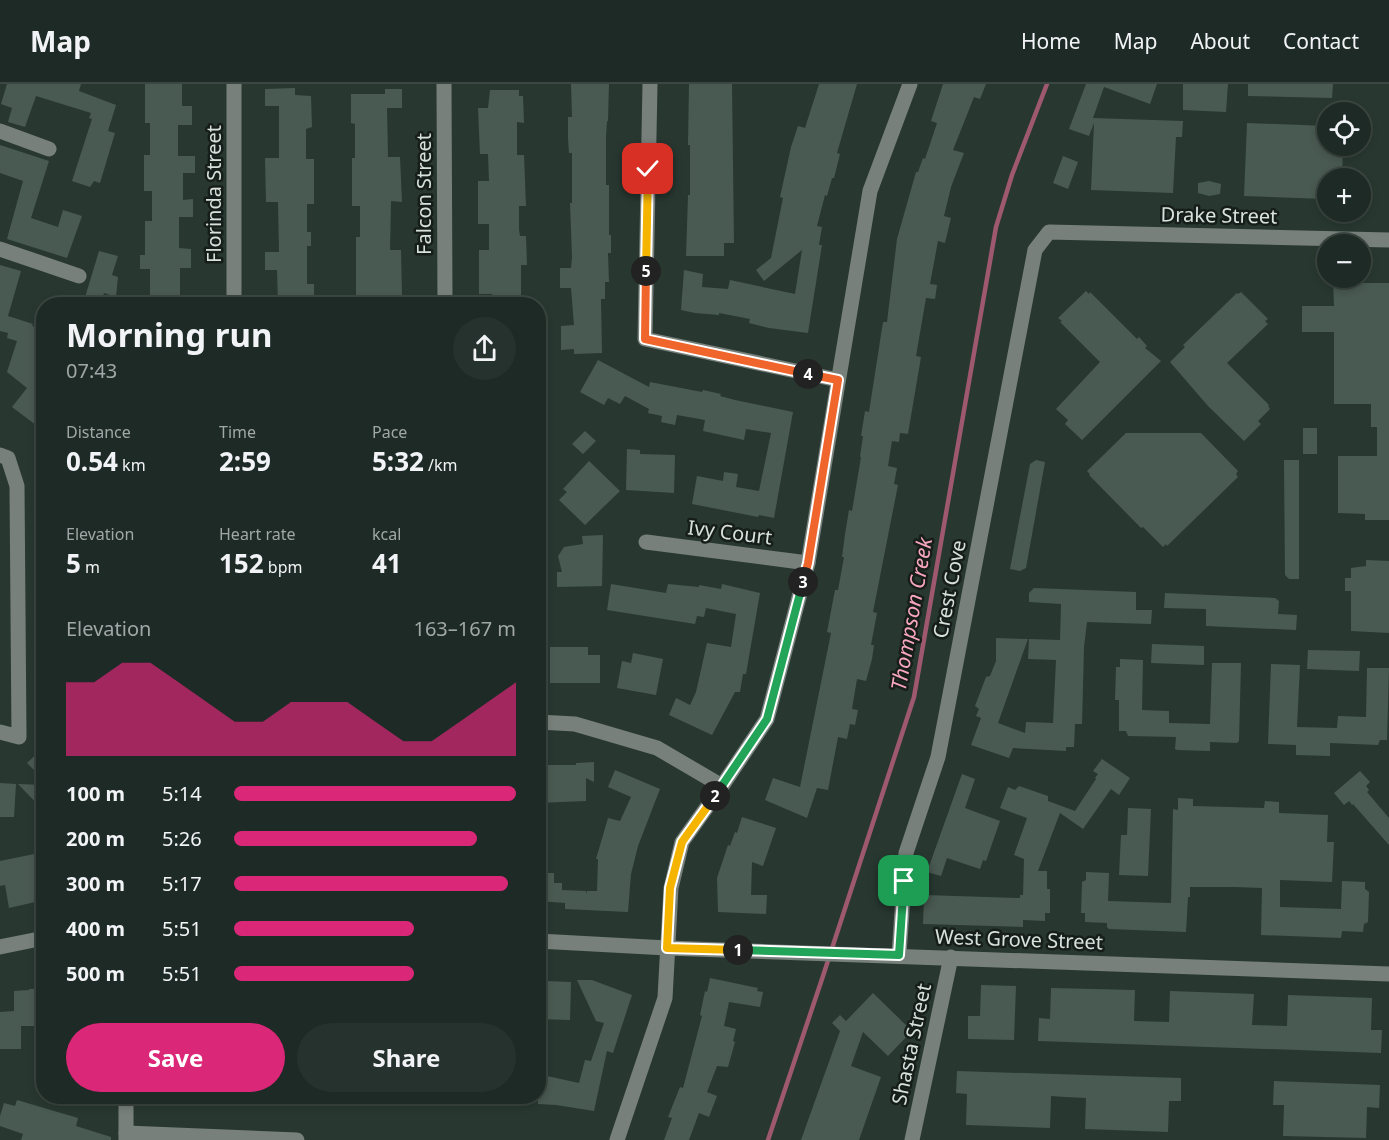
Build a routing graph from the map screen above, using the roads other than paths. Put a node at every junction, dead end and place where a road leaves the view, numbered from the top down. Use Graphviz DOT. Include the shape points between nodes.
graph roads {
  1 [pos="234,84"];
  2 [pos="444,84"];
  3 [pos="650,84"];
  4 [pos="910,84"];
  5 [pos="0,131"];
  6 [pos="49,149"];
  7 [pos="1048,232"];
  8 [pos="1389,240"];
  9 [pos="0,249"];
  10 [pos="79,276"];
  11 [pos="234,297"];
  12 [pos="445,297"];
  13 [pos="838,380"];
  14 [pos="0,455"];
  15 [pos="646,542"];
  16 [pos="808,563"];
  17 [pos="546,722"];
  18 [pos="0,732"];
  19 [pos="722,786"];
  20 [pos="36,940"];
  21 [pos="546,941"];
  22 [pos="0,947"];
  23 [pos="667,948"];
  24 [pos="899,955"];
  25 [pos="951,957"];
  26 [pos="1389,974"];
  27 [pos="126,1104"];
  28 [pos="126,1136"];
  29 [pos="297,1140"];
  30 [pos="617,1140"];
  31 [pos="912,1140"];
  1 -- 11 [label="street, Florinda Street"];
  2 -- 12 [label="street, Falcon Street"];
  3 -- 13 [label="street" via="645,339"];
  4 -- 13 [label="street" via="870,191"];
  5 -- 6 [label="street"];
  7 -- 8 [label="street, Drake Street"];
  7 -- 24 [label="street, Crest Cove" via="1035,250 938,757 906,853"];
  9 -- 10 [label="street"];
  13 -- 16 [label="street"];
  14 -- 18 [label="street" via="8,459 17,486 19,737"];
  15 -- 16 [label="street, Ivy Court"];
  16 -- 19 [label="street" via="767,719"];
  17 -- 19 [label="street" via="575,724 657,748"];
  19 -- 23 [label="street" via="682,842 670,888"];
  20 -- 22 [label="street"];
  21 -- 23 [label="street, West Grove Street"];
  23 -- 24 [label="street, West Grove Street"];
  23 -- 30 [label="street" via="665,998"];
  24 -- 25 [label="street, West Grove Street"];
  25 -- 26 [label="street, West Grove Street"];
  25 -- 31 [label="street, Shasta Street"];
  27 -- 28 [label="street"];
  28 -- 29 [label="street"];
}
